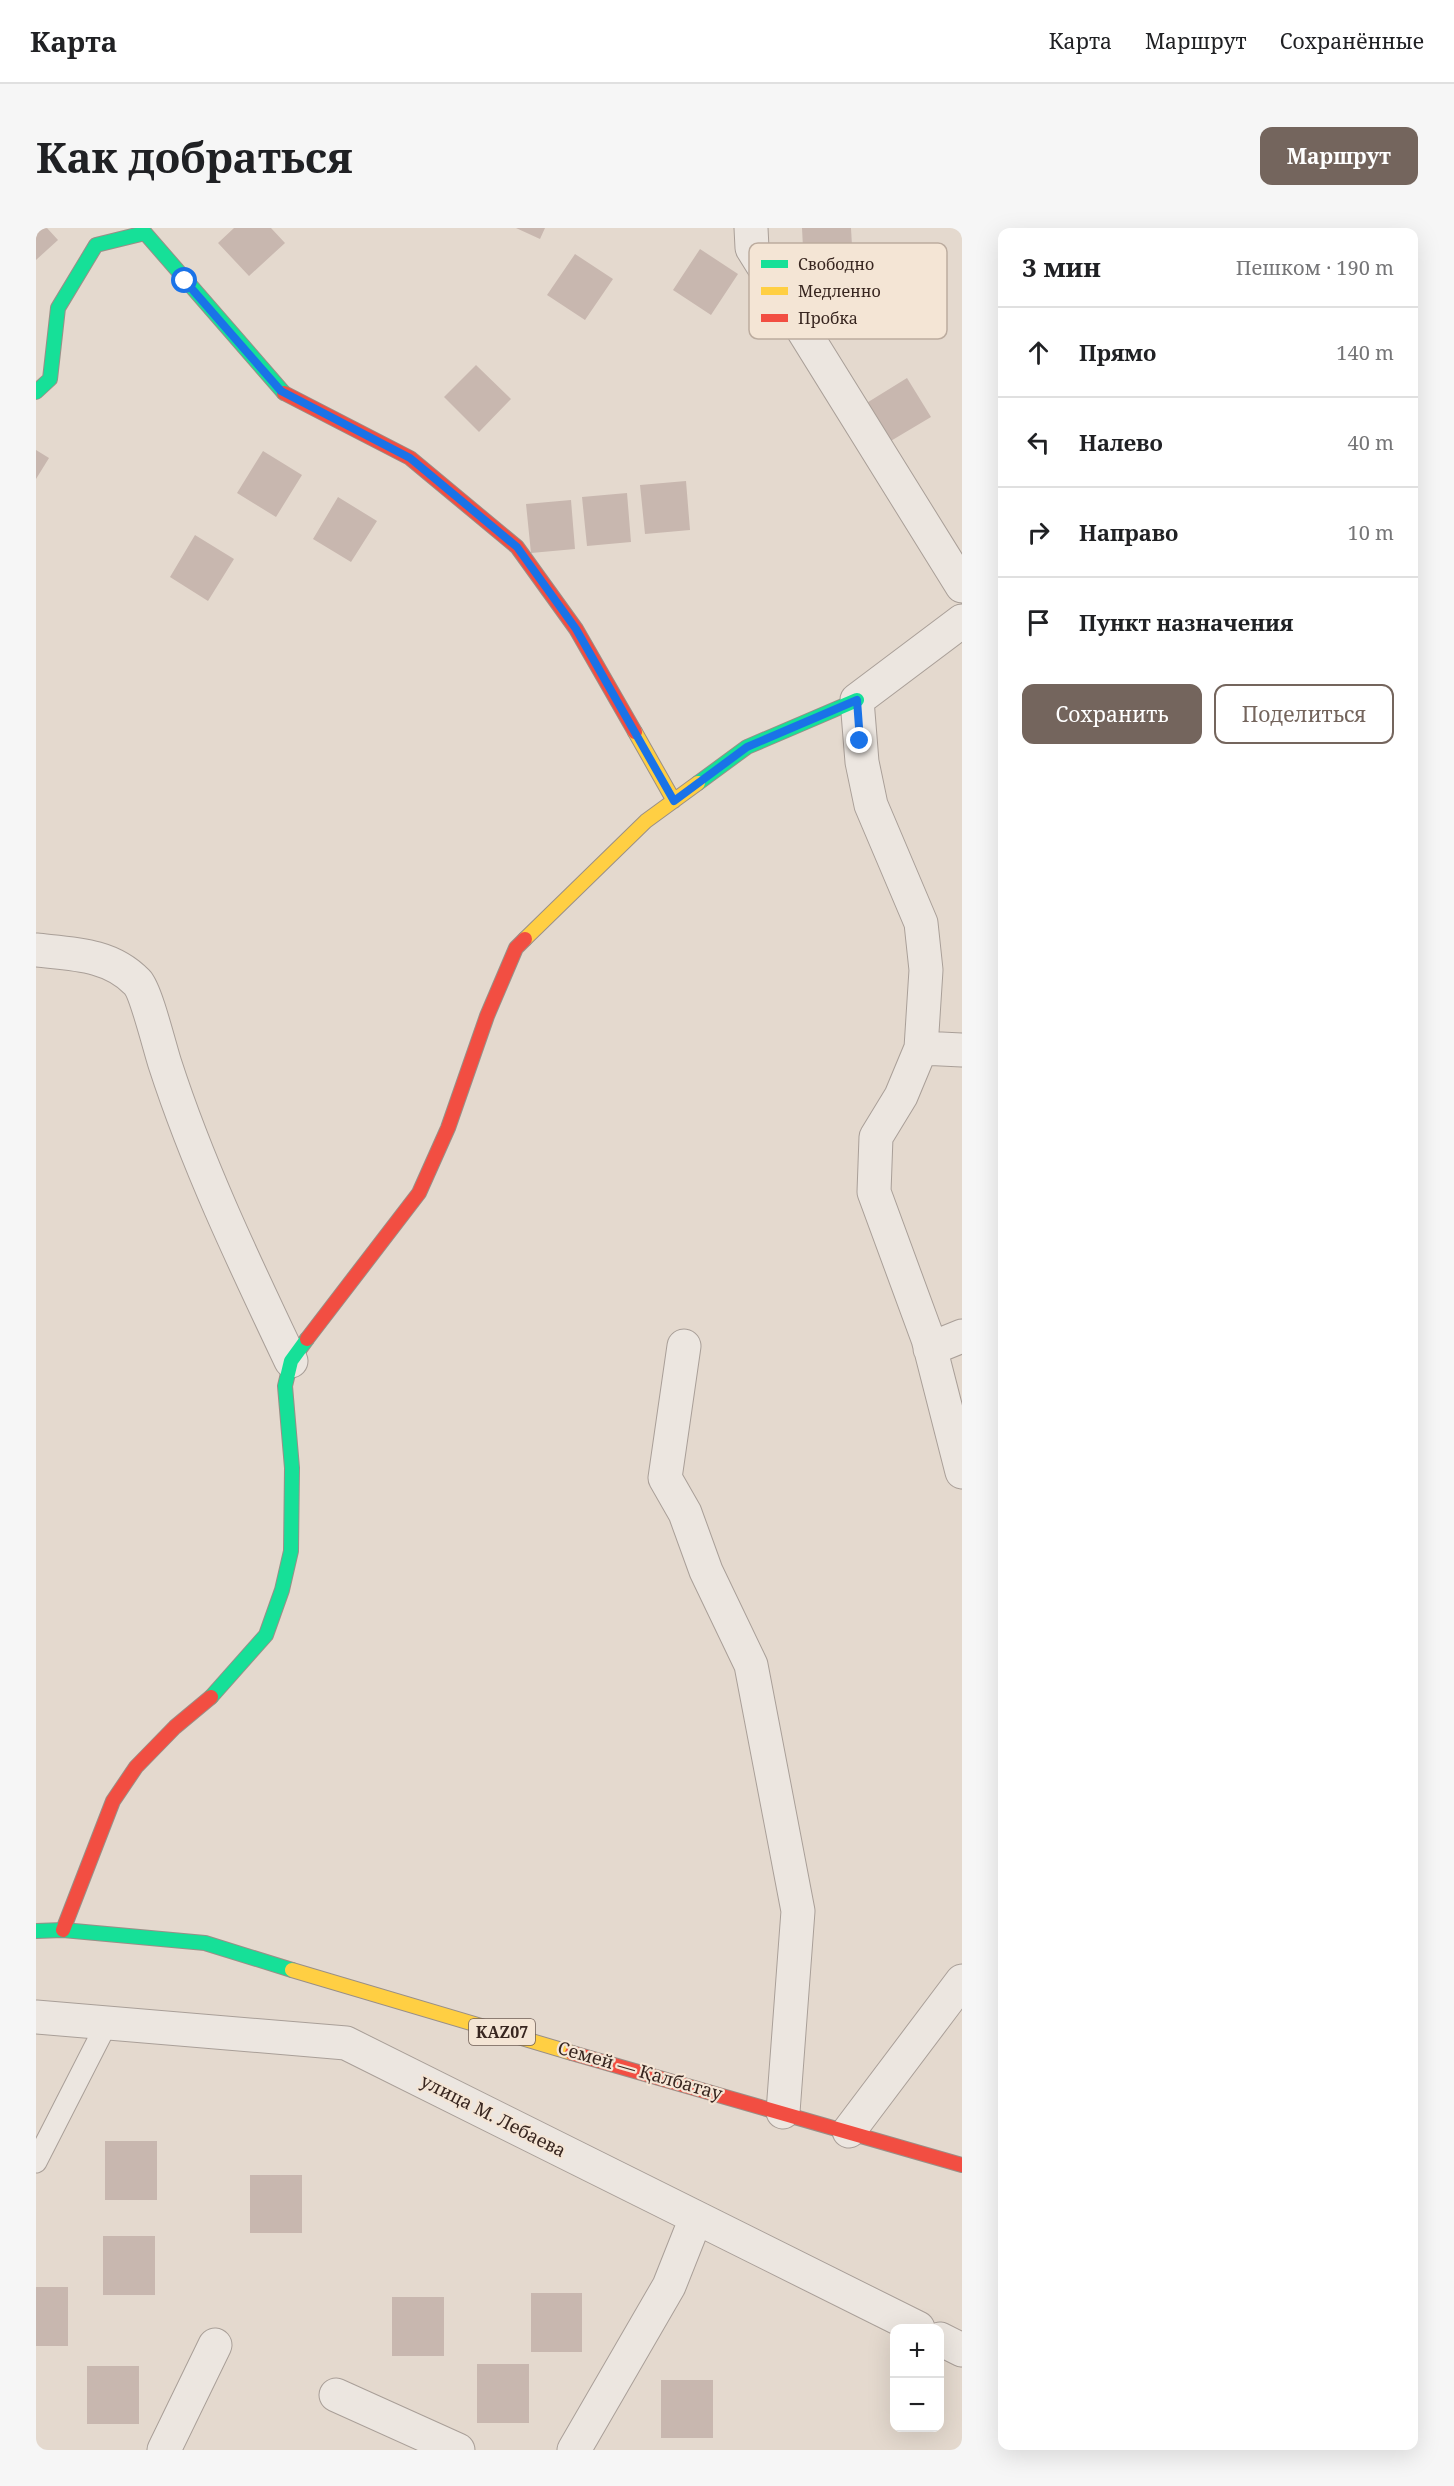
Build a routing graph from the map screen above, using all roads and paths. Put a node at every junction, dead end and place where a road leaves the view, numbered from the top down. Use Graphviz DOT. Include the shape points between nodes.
graph roads {
  1 [pos="751,228"];
  2 [pos="146,231"];
  3 [pos="752,243"];
  4 [pos="809,339"];
  5 [pos="36,392"];
  6 [pos="962,586"];
  7 [pos="960,627"];
  8 [pos="857,700"];
  9 [pos="674,801"];
  10 [pos="36,950"];
  11 [pos="921,1048"];
  12 [pos="962,1050"];
  13 [pos="962,1336"];
  14 [pos="684,1346"];
  15 [pos="930,1349"];
  16 [pos="291,1361"];
  17 [pos="962,1472"];
  18 [pos="63,1930"];
  19 [pos="36,1931"];
  20 [pos="962,1981"];
  21 [pos="36,2018"];
  22 [pos="107,2023"];
  23 [pos="783,2112"];
  24 [pos="849,2131"];
  25 [pos="36,2162"];
  26 [pos="962,2164"];
  27 [pos="696,2218"];
  28 [pos="910,2324"];
  29 [pos="944,2341"];
  30 [pos="215,2345"];
  31 [pos="962,2350"];
  32 [pos="336,2396"];
  33 [pos="164,2450"];
  34 [pos="458,2450"];
  35 [pos="574,2450"];
  1 -- 3 [label="street"];
  2 -- 5 [label="main road" via="96,245 58,308 50,379"];
  2 -- 9 [label="main road" via="281,391 410,458 517,547 576,629"];
  4 -- 6 [label="street"];
  7 -- 8 [label="street"];
  8 -- 9 [label="main road" via="747,747"];
  8 -- 11 [label="street" via="861,762 871,805 921,923 926,970"];
  9 -- 16 [label="main road" via="646,821 516,948 487,1016 448,1128 419,1193"];
  10 -- 16 [label="street" via="92,956 111,963 139,984 179,1108"];
  11 -- 12 [label="street"];
  11 -- 15 [label="street" via="901,1096 876,1137 874,1192"];
  13 -- 15 [label="street"];
  14 -- 23 [label="street" via="665,1478 685,1513 706,1571 751,1665 798,1911"];
  15 -- 17 [label="street"];
  16 -- 18 [label="main road" via="285,1386 293,1479 291,1551 266,1635 222,1687 136,1767 113,1801"];
  18 -- 19 [label="main road, Семей — Қалбатау / KAZ07"];
  18 -- 23 [label="main road, Семей — Қалбатау / KAZ07" via="205,1943 391,2001"];
  20 -- 24 [label="street"];
  21 -- 22 [label="street, улица М. Лебаева"];
  22 -- 25 [label="lane"];
  22 -- 27 [label="street, улица М. Лебаева" via="346,2043"];
  23 -- 24 [label="main road, Семей — Қалбатау / KAZ07"];
  24 -- 26 [label="main road, Семей — Қалбатау / KAZ07"];
  27 -- 28 [label="street, улица М. Лебаева"];
  27 -- 35 [label="street" via="669,2286"];
  29 -- 31 [label="street"];
  30 -- 33 [label="street"];
  32 -- 34 [label="street"];
}
